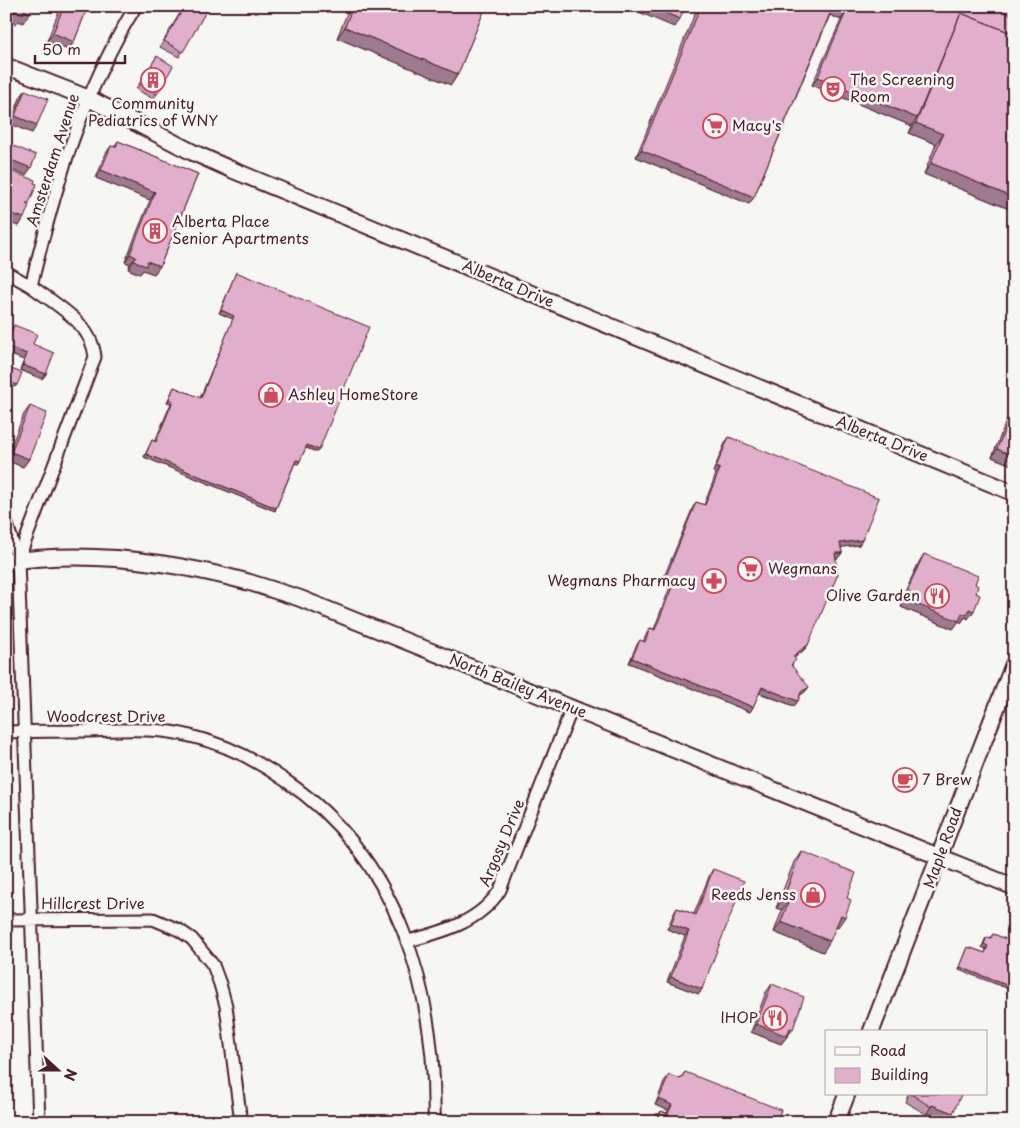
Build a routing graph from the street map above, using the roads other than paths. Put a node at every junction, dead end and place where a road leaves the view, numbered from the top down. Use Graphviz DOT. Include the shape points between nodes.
graph roads {
  1 [pos="136,6"];
  2 [pos="6,66"];
  3 [pos="88,98"];
  4 [pos="6,272"];
  5 [pos="31,286"];
  6 [pos="1014,493"];
  7 [pos="6,521"];
  8 [pos="12,561"];
  9 [pos="1014,663"];
  10 [pos="572,708"];
  11 [pos="6,732"];
  12 [pos="24,732"];
  13 [pos="939,856"];
  14 [pos="1014,887"];
  15 [pos="31,919"];
  16 [pos="6,920"];
  17 [pos="408,941"];
  18 [pos="872,1030"];
  19 [pos="846,1096"];
  20 [pos="39,1122"];
  21 [pos="241,1122"];
  22 [pos="434,1122"];
  23 [pos="836,1122"];
  1 -- 3 [label="street, Amsterdam Avenue"];
  2 -- 3 [label="street, Alberta Drive"];
  3 -- 5 [label="street, Amsterdam Avenue" via="62,169"];
  3 -- 6 [label="street, Alberta Drive" via="223,166"];
  4 -- 5 [label="street"];
  5 -- 8 [label="street" via="85,329 95,357"];
  7 -- 8 [label="street"];
  8 -- 10 [label="street, North Bailey Avenue" via="117,558 184,567 248,582 299,598"];
  8 -- 12 [label="street"];
  9 -- 13 [label="street, Maple Road"];
  10 -- 13 [label="street, North Bailey Avenue"];
  10 -- 17 [label="street, Argosy Drive" via="493,902 478,915 451,928"];
  11 -- 12 [label="street, Woodcrest Drive"];
  12 -- 15 [label="street"];
  12 -- 17 [label="street, Woodcrest Drive" via="154,730 194,736 241,754 300,790 347,835 380,880"];
  13 -- 14 [label="street, North Bailey Avenue"];
  13 -- 18 [label="street, Maple Road"];
  15 -- 16 [label="street, Hillcrest Drive"];
  15 -- 20 [label="street"];
  15 -- 21 [label="street, Hillcrest Drive" via="153,919 192,939 213,965 226,1006"];
  17 -- 22 [label="street, Woodcrest Drive" via="428,1024 435,1092"];
  19 -- 23 [label="street"];
}
